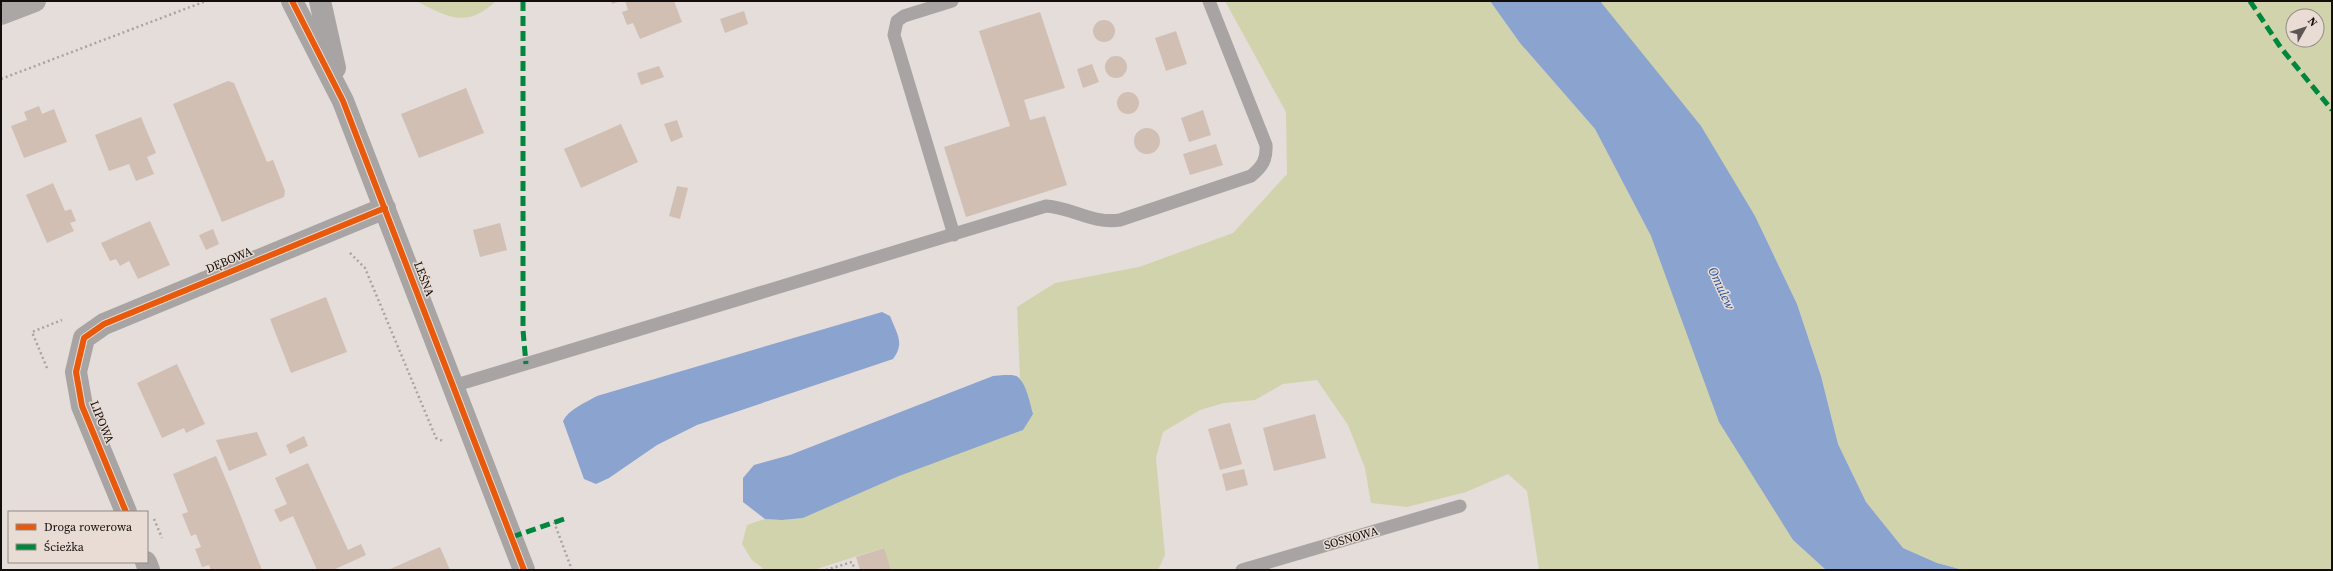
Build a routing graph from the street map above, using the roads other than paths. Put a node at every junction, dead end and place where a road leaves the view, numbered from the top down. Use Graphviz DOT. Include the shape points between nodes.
graph roads {
  1 [pos="35,1"];
  2 [pos="292,1"];
  3 [pos="320,1"];
  4 [pos="952,1"];
  5 [pos="1209,1"];
  6 [pos="1,14"];
  7 [pos="343,101"];
  8 [pos="385,208"];
  9 [pos="954,235"];
  10 [pos="84,338"];
  11 [pos="453,386"];
  12 [pos="1460,506"];
  13 [pos="126,511"];
  14 [pos="524,570"];
  15 [pos="1242,570"];
  1 -- 6 [label="main road"];
  2 -- 7 [label="street, LEŚNA"];
  3 -- 7 [label="street, LEŚNA"];
  4 -- 9 [label="lane" via="904,16 897,21 894,35"];
  5 -- 9 [label="lane" via="1266,145 1267,156 1262,167 1251,176 1120,220 1098,221 1072,210 1046,206"];
  7 -- 8 [label="street, LEŚNA"];
  8 -- 10 [label="street, DĘBOWA" via="104,324"];
  8 -- 11 [label="street, LEŚNA"];
  9 -- 11 [label="lane"];
  10 -- 13 [label="street, LIPOWA" via="76,372 82,406"];
  11 -- 14 [label="street, LEŚNA"];
  12 -- 15 [label="lane, SOSNOWA"];
}
